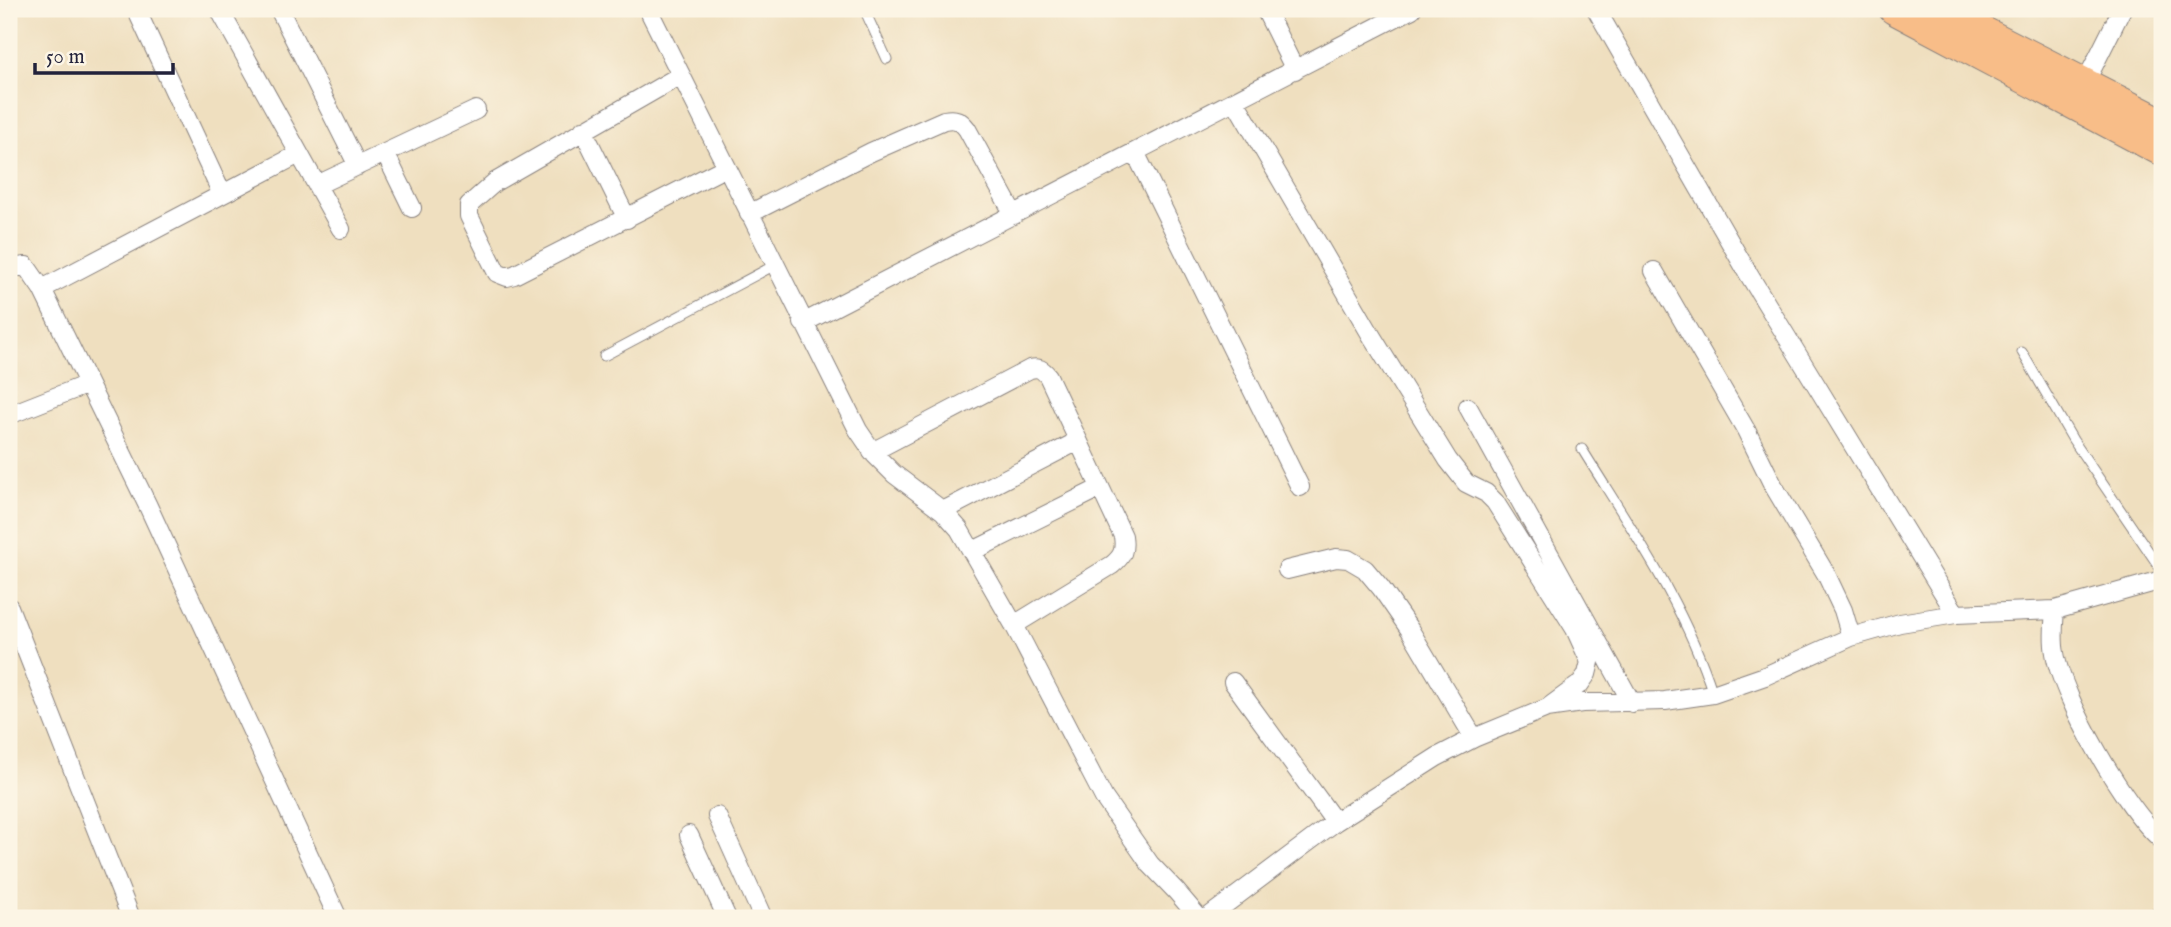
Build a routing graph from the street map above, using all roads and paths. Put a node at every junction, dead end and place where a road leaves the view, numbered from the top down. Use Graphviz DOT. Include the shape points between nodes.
graph roads {
  1 [pos="136,9"];
  2 [pos="219,9"];
  3 [pos="279,9"];
  4 [pos="648,9"];
  5 [pos="864,9"];
  6 [pos="1265,9"];
  7 [pos="1412,9"];
  8 [pos="1596,9"];
  9 [pos="1894,9"];
  10 [pos="1939,9"];
  11 [pos="2122,9"];
  12 [pos="887,59"];
  13 [pos="1296,70"];
  14 [pos="681,75"];
  15 [pos="2085,83"];
  16 [pos="1236,101"];
  17 [pos="476,110"];
  18 [pos="2161,119"];
  19 [pos="583,131"];
  20 [pos="2162,151"];
  21 [pos="1135,152"];
  22 [pos="385,153"];
  23 [pos="299,154"];
  24 [pos="358,166"];
  25 [pos="726,167"];
  26 [pos="317,185"];
  27 [pos="222,194"];
  28 [pos="412,208"];
  29 [pos="750,214"];
  30 [pos="1014,215"];
  31 [pos="626,219"];
  32 [pos="341,229"];
  33 [pos="775,265"];
  34 [pos="9,268"];
  35 [pos="1654,271"];
  36 [pos="42,289"];
  37 [pos="803,323"];
  38 [pos="2022,352"];
  39 [pos="604,356"];
  40 [pos="88,384"];
  41 [pos="1468,407"];
  42 [pos="9,415"];
  43 [pos="1078,441"];
  44 [pos="1582,449"];
  45 [pos="872,452"];
  46 [pos="1300,487"];
  47 [pos="1100,488"];
  48 [pos="943,511"];
  49 [pos="973,551"];
  50 [pos="1287,570"];
  51 [pos="2162,571"];
  52 [pos="2162,580"];
  53 [pos="9,607"];
  54 [pos="2055,610"];
  55 [pos="1956,614"];
  56 [pos="1014,625"];
  57 [pos="1851,637"];
  58 [pos="1233,682"];
  59 [pos="1713,694"];
  60 [pos="1632,703"];
  61 [pos="1547,708"];
  62 [pos="1474,738"];
  63 [pos="717,816"];
  64 [pos="1335,822"];
  65 [pos="689,835"];
  66 [pos="2162,840"];
  67 [pos="131,918"];
  68 [pos="338,918"];
  69 [pos="727,918"];
  70 [pos="763,918"];
  71 [pos="1199,918"];
  72 [pos="1207,918"];
  1 -- 27 [label="street"];
  2 -- 23 [label="street"];
  3 -- 24 [label="street"];
  4 -- 14 [label="street"];
  5 -- 12 [label="lane"];
  6 -- 13 [label="street"];
  7 -- 13 [label="street"];
  8 -- 55 [label="street" via="1749,275"];
  9 -- 20 [label="main road"];
  10 -- 15 [label="main road"];
  11 -- 15 [label="street"];
  13 -- 16 [label="street"];
  14 -- 19 [label="street"];
  14 -- 25 [label="street"];
  15 -- 18 [label="main road"];
  16 -- 21 [label="street"];
  16 -- 61 [label="street" via="1448,460 1466,483 1495,502 1575,629 1590,662 1587,674"];
  17 -- 22 [label="street"];
  19 -- 31 [label="street"];
  19 -- 31 [label="street" via="495,182 469,205 469,216 491,262 501,276 514,275"];
  21 -- 30 [label="street"];
  21 -- 46 [label="street"];
  22 -- 24 [label="street"];
  22 -- 28 [label="street"];
  23 -- 26 [label="street"];
  23 -- 27 [label="street"];
  24 -- 26 [label="street"];
  25 -- 29 [label="street"];
  25 -- 31 [label="street"];
  26 -- 32 [label="street"];
  27 -- 36 [label="street"];
  29 -- 30 [label="street" via="871,152 953,118 967,129"];
  29 -- 33 [label="street"];
  30 -- 37 [label="street"];
  33 -- 37 [label="street"];
  33 -- 39 [label="lane"];
  34 -- 36 [label="street" via="26,266"];
  35 -- 57 [label="street" via="1826,574"];
  36 -- 40 [label="street"];
  37 -- 45 [label="street"];
  38 -- 51 [label="lane" via="2073,440"];
  40 -- 42 [label="street"];
  40 -- 68 [label="street"];
  41 -- 60 [label="street"];
  43 -- 45 [label="street" via="1048,376 1037,368"];
  43 -- 47 [label="street"];
  43 -- 48 [label="street"];
  44 -- 59 [label="lane" via="1682,617"];
  45 -- 48 [label="street"];
  47 -- 49 [label="street"];
  47 -- 56 [label="street" via="1123,536 1121,558"];
  48 -- 49 [label="street"];
  49 -- 56 [label="street"];
  50 -- 62 [label="street" via="1336,558 1365,569 1410,630"];
  52 -- 54 [label="street"];
  53 -- 67 [label="street"];
  54 -- 55 [label="street"];
  54 -- 66 [label="street" via="2055,653 2076,712 2135,811"];
  55 -- 57 [label="street"];
  56 -- 71 [label="street" via="1104,797 1150,864"];
  57 -- 59 [label="street" via="1765,677"];
  58 -- 64 [label="street"];
  59 -- 60 [label="street"];
  60 -- 61 [label="street"];
  61 -- 62 [label="street"];
  62 -- 64 [label="street"];
  63 -- 70 [label="street"];
  64 -- 72 [label="street"];
  65 -- 69 [label="street"];
}
